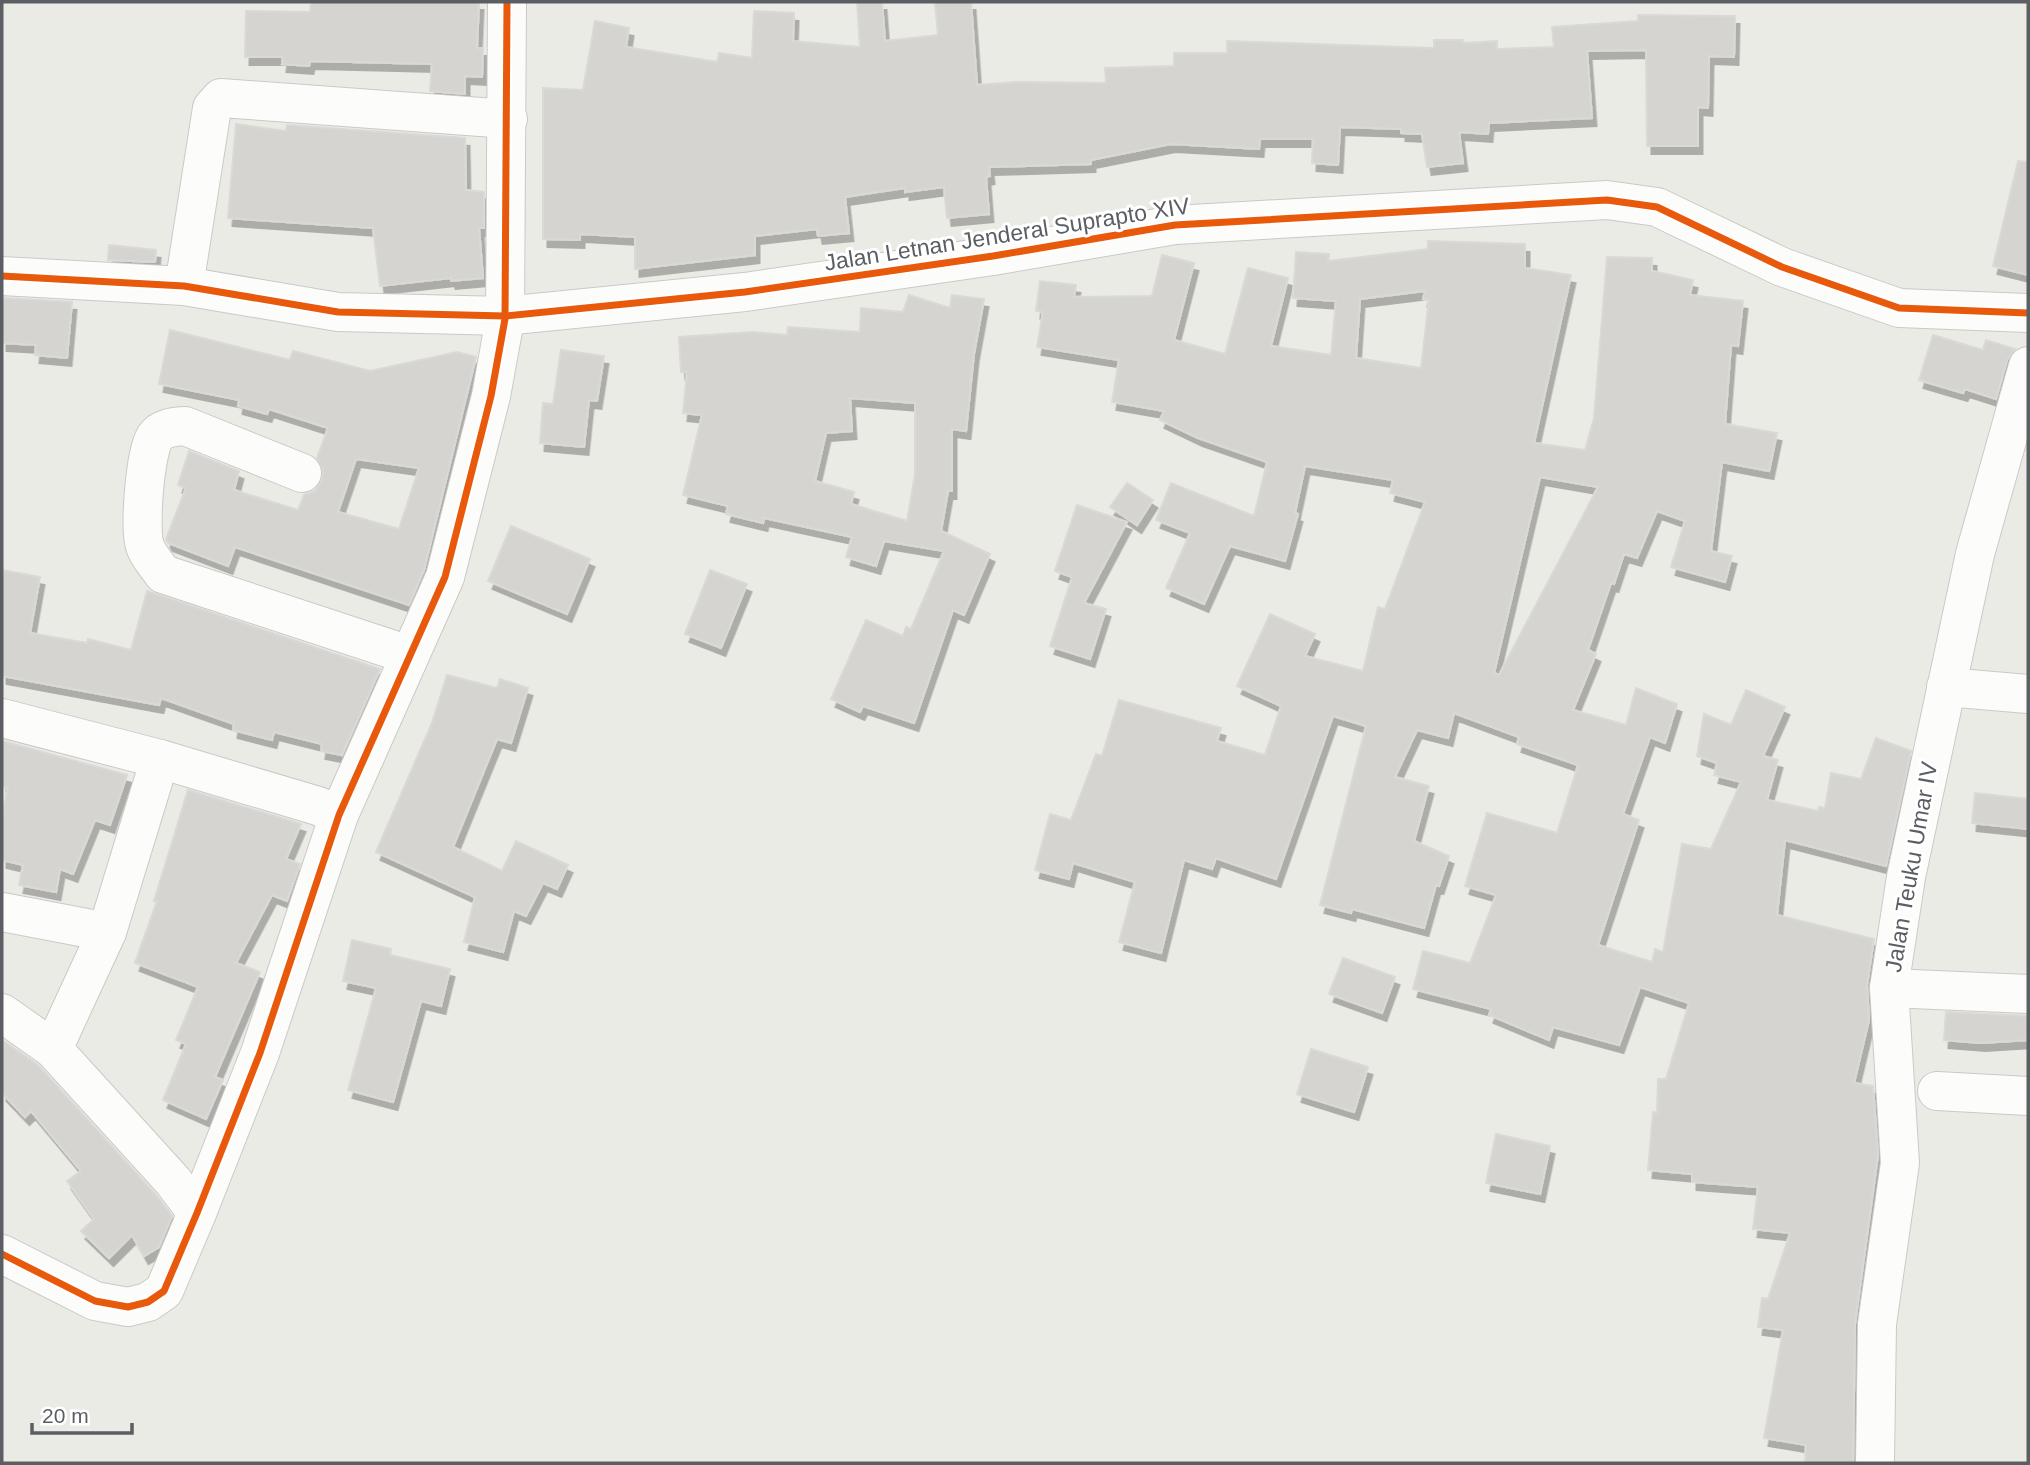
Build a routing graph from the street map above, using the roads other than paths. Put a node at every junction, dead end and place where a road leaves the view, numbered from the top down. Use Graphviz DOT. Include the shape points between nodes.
graph roads {
  1 [pos="507,2"];
  2 [pos="508,119"];
  3 [pos="2,276"];
  4 [pos="184,286"];
  5 [pos="2028,313"];
  6 [pos="505,316"];
  7 [pos="2028,366"];
  8 [pos="302,473"];
  9 [pos="409,655"];
  10 [pos="1946,687"];
  11 [pos="2028,694"];
  12 [pos="2,718"];
  13 [pos="160,758"];
  14 [pos="339,816"];
  15 [pos="2,912"];
  16 [pos="107,932"];
  17 [pos="1889,988"];
  18 [pos="2028,994"];
  19 [pos="2,1013"];
  20 [pos="53,1049"];
  21 [pos="1937,1091"];
  22 [pos="2028,1096"];
  23 [pos="197,1213"];
  24 [pos="2,1254"];
  25 [pos="1875,1463"];
  1 -- 2 [label="street"];
  2 -- 4 [label="street" via="221,98 212,108"];
  2 -- 6 [label="street"];
  3 -- 4 [label="street, Jalan Letnan Jenderal Suprapto XIV"];
  4 -- 6 [label="street, Jalan Letnan Jenderal Suprapto XIV" via="338,312"];
  5 -- 6 [label="street, Jalan Letnan Jenderal Suprapto XIV" via="1899,308 1782,267 1657,207 1608,200 1175,225 745,292"];
  6 -- 9 [label="street" via="491,396 445,577"];
  7 -- 10 [label="street, Jalan Teuku Umar IV" via="1975,554"];
  8 -- 9 [label="street" via="185,426 168,428 155,437 149,459 143,509 145,546 163,574"];
  9 -- 14 [label="street"];
  10 -- 11 [label="street"];
  10 -- 17 [label="street, Jalan Teuku Umar IV" via="1906,877"];
  12 -- 13 [label="street"];
  13 -- 14 [label="street"];
  13 -- 16 [label="street"];
  14 -- 23 [label="street" via="260,1053"];
  15 -- 16 [label="street"];
  16 -- 20 [label="street"];
  17 -- 18 [label="street"];
  17 -- 25 [label="street, Jalan Teuku Umar IV" via="1899,1163 1878,1324"];
  19 -- 20 [label="street"];
  20 -- 23 [label="street"];
  21 -- 22 [label="street"];
  23 -- 24 [label="street" via="164,1291 148,1302 128,1307 95,1301"];
}
